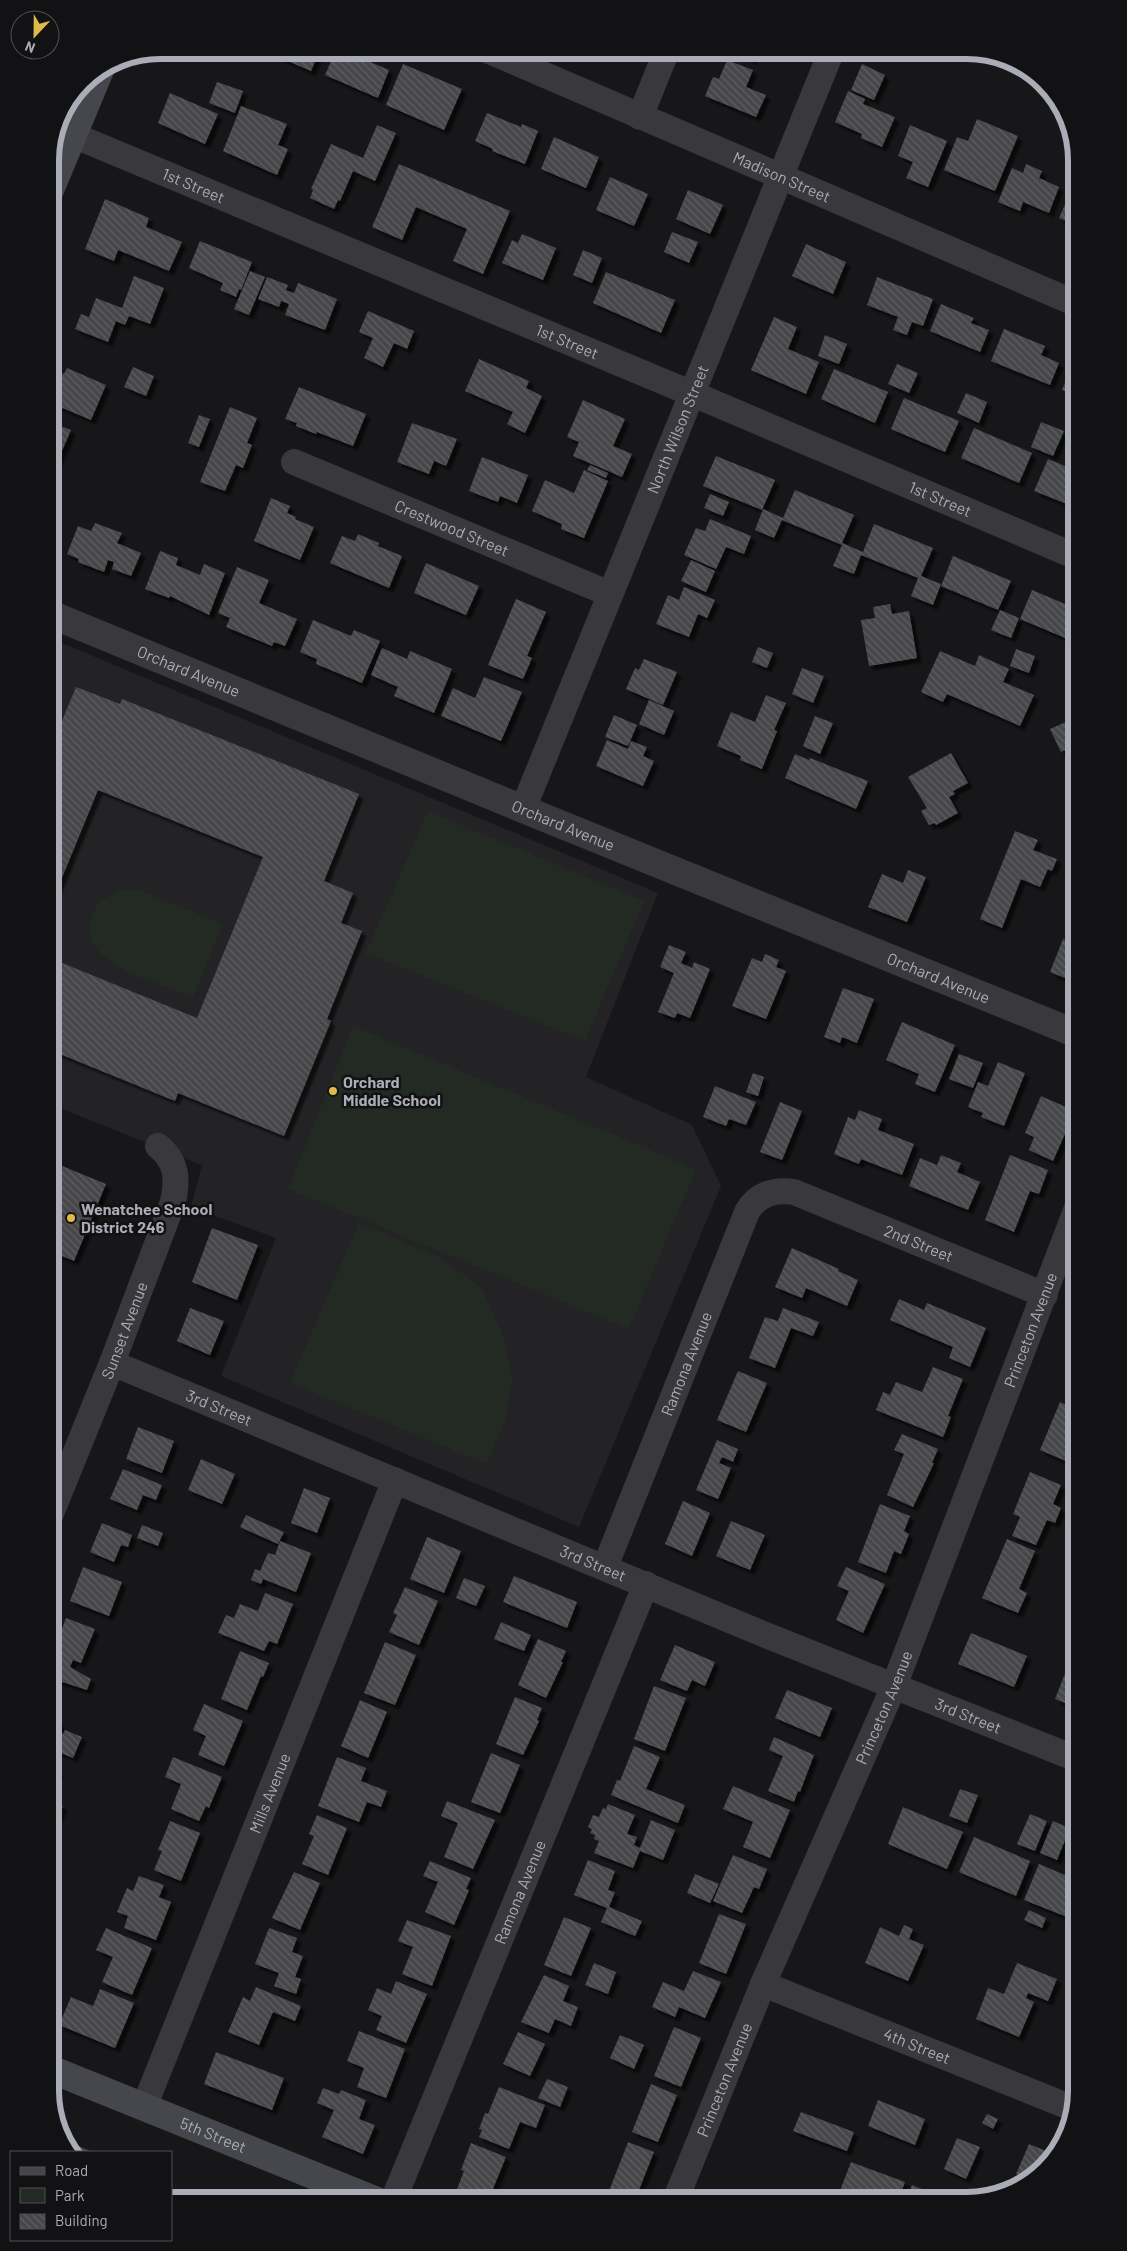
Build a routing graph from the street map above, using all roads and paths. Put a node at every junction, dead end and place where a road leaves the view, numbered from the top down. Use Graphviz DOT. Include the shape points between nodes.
graph roads {
  1 [pos="508,59"];
  2 [pos="663,59"];
  3 [pos="828,59"];
  4 [pos="91,86"];
  5 [pos="640,117"];
  6 [pos="64,132"];
  7 [pos="59,152"];
  8 [pos="781,178"];
  9 [pos="1068,300"];
  10 [pos="693,394"];
  11 [pos="294,462"];
  12 [pos="1068,553"];
  13 [pos="610,594"];
  14 [pos="59,618"];
  15 [pos="523,809"];
  16 [pos="1068,1030"];
  17 [pos="158,1146"];
  18 [pos="794,1192"];
  19 [pos="1068,1230"];
  20 [pos="1045,1295"];
  21 [pos="112,1363"];
  22 [pos="396,1480"];
  23 [pos="59,1494"];
  24 [pos="605,1567"];
  25 [pos="646,1584"];
  26 [pos="894,1686"];
  27 [pos="1068,1755"];
  28 [pos="763,1984"];
  29 [pos="59,2073"];
  30 [pos="1067,2106"];
  31 [pos="144,2107"];
  32 [pos="324,2191"];
  33 [pos="397,2192"];
  34 [pos="680,2192"];
  1 -- 5 [label="street, Madison Street"];
  2 -- 5 [label="street"];
  3 -- 8 [label="street, North Wilson Street"];
  4 -- 6 [label="main road"];
  5 -- 8 [label="street, Madison Street"];
  6 -- 7 [label="main road"];
  6 -- 10 [label="street, 1st Street"];
  8 -- 9 [label="street, Madison Street"];
  8 -- 10 [label="street, North Wilson Street"];
  10 -- 12 [label="street, 1st Street"];
  10 -- 13 [label="street, North Wilson Street"];
  11 -- 13 [label="street, Crestwood Street"];
  13 -- 15 [label="street, North Wilson Street"];
  14 -- 15 [label="street, Orchard Avenue"];
  15 -- 16 [label="street, Orchard Avenue"];
  17 -- 21 [label="street, Sunset Avenue" via="166,1152 176,1170 173,1202"];
  18 -- 20 [label="street, 2nd Street"];
  18 -- 24 [label="street, Ramona Avenue" via="780,1190 752,1202"];
  19 -- 20 [label="street, Princeton Avenue"];
  20 -- 26 [label="street, Princeton Avenue"];
  21 -- 22 [label="street, 3rd Street"];
  21 -- 23 [label="street, Sunset Avenue"];
  22 -- 24 [label="street, 3rd Street"];
  22 -- 31 [label="street, Mills Avenue"];
  24 -- 25 [label="street, 3rd Street"];
  25 -- 26 [label="street, 3rd Street"];
  25 -- 33 [label="street, Ramona Avenue"];
  26 -- 27 [label="street, 3rd Street"];
  26 -- 28 [label="street, Princeton Avenue"];
  28 -- 30 [label="street, 4th Street"];
  28 -- 34 [label="street, Princeton Avenue"];
  29 -- 31 [label="main road, 5th Street"];
  31 -- 32 [label="main road, 5th Street"];
}
